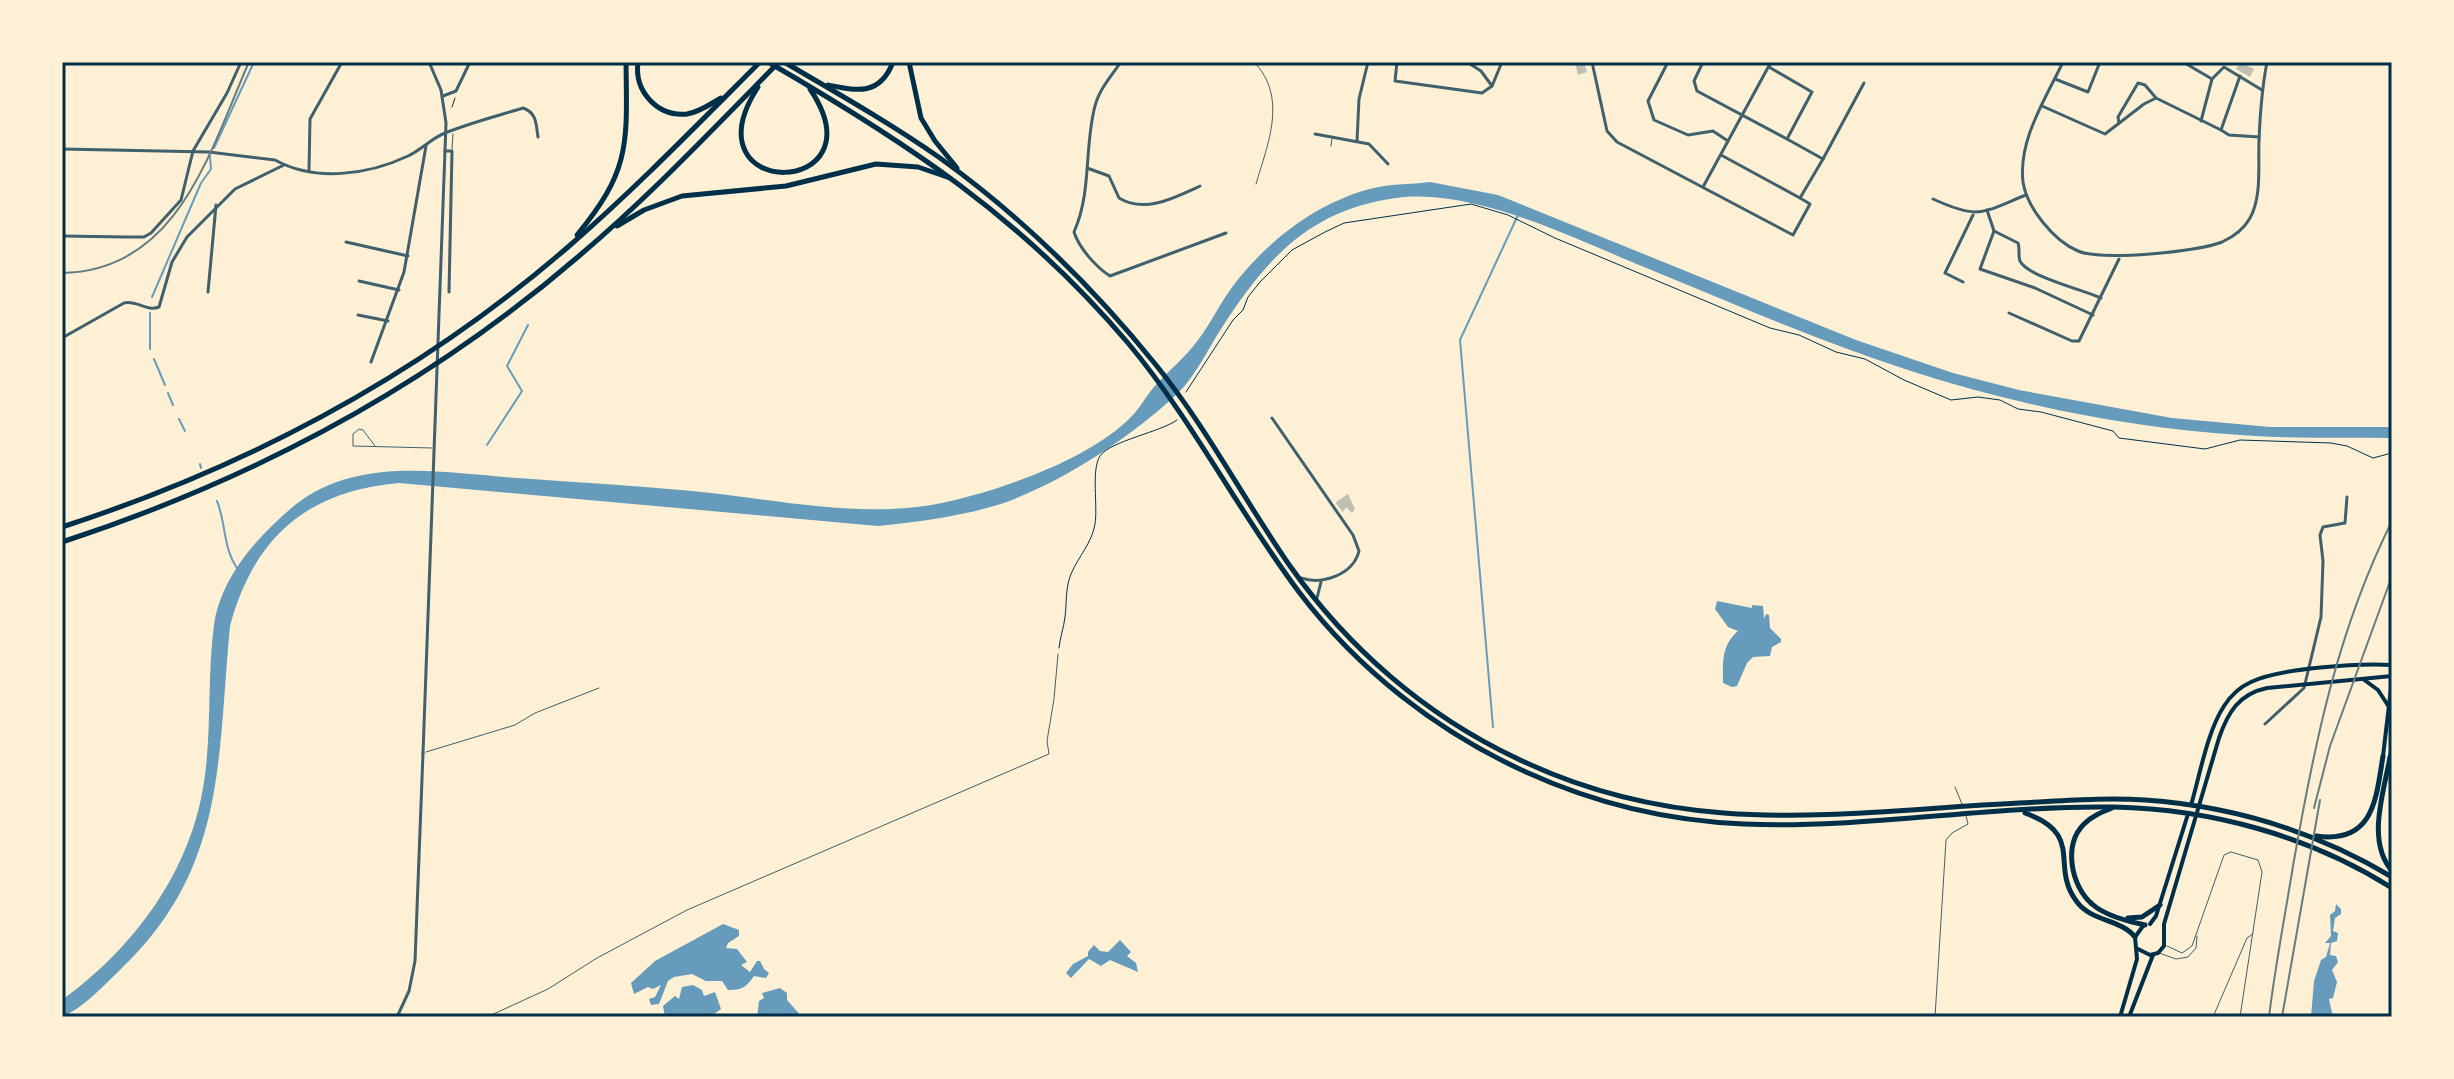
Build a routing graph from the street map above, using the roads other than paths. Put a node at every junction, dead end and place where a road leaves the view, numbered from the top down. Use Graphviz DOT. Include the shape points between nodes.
graph roads {
  1 [pos="241,62"];
  2 [pos="342,62"];
  3 [pos="429,62"];
  4 [pos="470,62"];
  5 [pos="626,62"];
  6 [pos="638,62"];
  7 [pos="760,62"];
  8 [pos="768,62"];
  9 [pos="782,62"];
  10 [pos="893,62"];
  11 [pos="909,62"];
  12 [pos="1121,62"];
  13 [pos="1254,62"];
  14 [pos="1368,62"];
  15 [pos="1397,62"];
  16 [pos="1467,62"];
  17 [pos="1502,62"];
  18 [pos="1592,62"];
  19 [pos="1668,62"];
  20 [pos="1703,62"];
  21 [pos="1764,62"];
  22 [pos="2063,62"];
  23 [pos="2100,62"];
  24 [pos="2136,62"];
  25 [pos="2147,62"];
  26 [pos="2183,62"];
  27 [pos="2267,62"];
  28 [pos="1770,65"];
  29 [pos="2240,76"];
  30 [pos="764,78"];
  31 [pos="2055,79"];
  32 [pos="2212,79"];
  33 [pos="1864,83"];
  34 [pos="807,84"];
  35 [pos="822,84"];
  36 [pos="1492,86"];
  37 [pos="2262,90"];
  38 [pos="729,93"];
  39 [pos="443,96"];
  40 [pos="2156,98"];
  41 [pos="2042,106"];
  42 [pos="1742,117"];
  43 [pos="2201,121"];
  44 [pos="2119,123"];
  45 [pos="2221,130"];
  46 [pos="453,131"];
  47 [pos="446,132"];
  48 [pos="1315,134"];
  49 [pos="538,137"];
  50 [pos="1333,137"];
  51 [pos="2259,137"];
  52 [pos="1787,139"];
  53 [pos="1357,141"];
  54 [pos="1728,141"];
  55 [pos="426,146"];
  56 [pos="1331,146"];
  57 [pos="62,149"];
  58 [pos="193,151"];
  59 [pos="445,151"];
  60 [pos="452,151"];
  61 [pos="1721,155"];
  62 [pos="1823,159"];
  63 [pos="1388,164"];
  64 [pos="284,165"];
  65 [pos="1087,168"];
  66 [pos="309,170"];
  67 [pos="960,173"];
  68 [pos="955,179"];
  69 [pos="1256,184"];
  70 [pos="1200,186"];
  71 [pos="1703,187"];
  72 [pos="2026,195"];
  73 [pos="1800,198"];
  74 [pos="1933,199"];
  75 [pos="216,205"];
  76 [pos="1987,210"];
  77 [pos="1974,214"];
  78 [pos="1994,231"];
  79 [pos="1226,233"];
  80 [pos="604,234"];
  81 [pos="62,236"];
  82 [pos="346,242"];
  83 [pos="566,249"];
  84 [pos="408,256"];
  85 [pos="2119,257"];
  86 [pos="359,281"];
  87 [pos="1963,282"];
  88 [pos="399,290"];
  89 [pos="208,292"];
  90 [pos="449,292"];
  91 [pos="2101,298"];
  92 [pos="2009,313"];
  93 [pos="358,315"];
  94 [pos="2093,315"];
  95 [pos="388,321"];
  96 [pos="62,338"];
  97 [pos="371,362"];
  98 [pos="1272,418"];
  99 [pos="375,446"];
  100 [pos="435,448"];
  101 [pos="2347,497"];
  102 [pos="62,527"];
  103 [pos="62,542"];
  104 [pos="1298,577"];
  105 [pos="1321,582"];
  106 [pos="1317,601"];
  107 [pos="1058,654"];
  108 [pos="2381,665"];
  109 [pos="2392,665"];
  110 [pos="2307,671"];
  111 [pos="2392,676"];
  112 [pos="2361,678"];
  113 [pos="2305,684"];
  114 [pos="599,688"];
  115 [pos="2389,710"];
  116 [pos="2265,724"];
  117 [pos="2392,745"];
  118 [pos="423,753"];
  119 [pos="2387,756"];
  120 [pos="1955,787"];
  121 [pos="2113,807"];
  122 [pos="2020,811"];
  123 [pos="2299,833"];
  124 [pos="2392,874"];
  125 [pos="2392,888"];
  126 [pos="2160,905"];
  127 [pos="2123,918"];
  128 [pos="2147,924"];
  129 [pos="2163,931"];
  130 [pos="2197,933"];
  131 [pos="2253,934"];
  132 [pos="2135,937"];
  133 [pos="2165,944"];
  134 [pos="2138,949"];
  135 [pos="2156,954"];
  136 [pos="397,1017"];
  137 [pos="487,1017"];
  138 [pos="1935,1017"];
  139 [pos="2120,1017"];
  140 [pos="2129,1017"];
  141 [pos="2213,1017"];
  142 [pos="2240,1017"];
  1 -- 58 [label="street"];
  2 -- 66 [label="street" via="310,119"];
  3 -- 39 [label="street"];
  4 -- 39 [label="street" via="456,91"];
  5 -- 83 [label="highway" via="626,135 618,172 605,199"];
  6 -- 38 [label="highway" via="643,92 665,111 691,113"];
  7 -- 38 [label="highway"];
  8 -- 34 [label="highway"];
  9 -- 30 [label="highway"];
  9 -- 35 [label="highway"];
  10 -- 35 [label="highway" via="885,77 867,89"];
  11 -- 67 [label="highway" via="921,118"];
  12 -- 65 [label="street" via="1095,106"];
  13 -- 69 [label="lane" via="1267,78 1274,100"];
  14 -- 53 [label="street"];
  15 -- 36 [label="street" via="1395,81 1482,93"];
  16 -- 36 [label="street"];
  17 -- 36 [label="street"];
  18 -- 71 [label="street" via="1611,137"];
  19 -- 54 [label="street" via="1648,101 1654,120 1688,135 1713,131"];
  20 -- 42 [label="street" via="1694,81 1697,91"];
  21 -- 28 [label="street"];
  22 -- 31 [label="street"];
  23 -- 31 [label="street" via="2088,92"];
  24 -- 25 [label="street"];
  26 -- 32 [label="street"];
  27 -- 37 [label="street"];
  28 -- 42 [label="street"];
  28 -- 52 [label="street" via="1812,92"];
  29 -- 32 [label="street" via="2224,67"];
  29 -- 37 [label="street"];
  29 -- 45 [label="street"];
  30 -- 34 [label="highway" via="744,110 740,133 750,158 776,173 805,169 825,147 824,113"];
  30 -- 80 [label="highway"];
  31 -- 41 [label="street"];
  32 -- 43 [label="street"];
  33 -- 62 [label="street"];
  34 -- 68 [label="highway"];
  35 -- 67 [label="highway"];
  37 -- 51 [label="street"];
  38 -- 83 [label="highway"];
  39 -- 47 [label="street"];
  40 -- 43 [label="street"];
  40 -- 44 [label="street"];
  40 -- 44 [label="street" via="2138,83"];
  41 -- 44 [label="street" via="2100,133"];
  41 -- 72 [label="street" via="2024,160"];
  42 -- 52 [label="street"];
  42 -- 54 [label="street"];
  43 -- 45 [label="street"];
  45 -- 51 [label="street"];
  46 -- 47 [label="street"];
  46 -- 49 [label="street" via="523,108 535,117"];
  46 -- 60 [label="lane"];
  47 -- 55 [label="street"];
  47 -- 59 [label="street"];
  48 -- 50 [label="street"];
  50 -- 53 [label="street"];
  50 -- 56 [label="lane"];
  51 -- 85 [label="street" via="2256,201 2239,231 2216,244"];
  52 -- 62 [label="street"];
  53 -- 63 [label="street" via="1375,149"];
  54 -- 61 [label="street"];
  55 -- 66 [label="street" via="353,174"];
  55 -- 84 [label="street"];
  57 -- 58 [label="street"];
  58 -- 64 [label="street"];
  58 -- 81 [label="street" via="181,200 151,233"];
  59 -- 60 [label="street"];
  59 -- 100 [label="street"];
  60 -- 90 [label="street"];
  61 -- 71 [label="street"];
  61 -- 73 [label="street"];
  62 -- 73 [label="street"];
  64 -- 66 [label="street"];
  64 -- 75 [label="street" via="235,189"];
  65 -- 70 [label="street" via="1109,176 1126,202 1163,202"];
  65 -- 79 [label="street" via="1075,237 1110,276"];
  67 -- 104 [label="highway" via="1059,257 1152,360"];
  68 -- 80 [label="highway" via="900,164 866,166 786,186 682,196 644,210"];
  68 -- 122 [label="highway" via="1051,261 1102,313 1147,367 1284,571 1336,636 1423,712 1505,762 1599,799 1700,820 1791,825"];
  71 -- 73 [label="street" via="1793,235 1810,204"];
  72 -- 76 [label="street"];
  72 -- 85 [label="street" via="2064,242 2098,257"];
  74 -- 77 [label="street"];
  75 -- 89 [label="street"];
  75 -- 96 [label="street" via="180,247 159,307 124,303"];
  76 -- 77 [label="street"];
  76 -- 78 [label="street"];
  77 -- 87 [label="street" via="1945,273"];
  78 -- 91 [label="street" via="2018,243 2025,266"];
  78 -- 94 [label="street" via="1980,269"];
  80 -- 103 [label="highway" via="462,347 348,418 208,488"];
  82 -- 84 [label="street"];
  83 -- 102 [label="highway" via="435,349 326,414 181,484"];
  84 -- 88 [label="street"];
  85 -- 91 [label="street"];
  86 -- 88 [label="street"];
  88 -- 95 [label="street"];
  91 -- 94 [label="street"];
  92 -- 94 [label="street" via="2075,342"];
  93 -- 95 [label="street"];
  95 -- 97 [label="street"];
  98 -- 105 [label="street" via="1358,544 1353,565"];
  99 -- 99 [label="lane" via="363,430 353,434 353,446"];
  99 -- 100 [label="lane"];
  100 -- 118 [label="street"];
  101 -- 110 [label="street" via="2345,523 2320,531 2321,617"];
  104 -- 105 [label="street"];
  104 -- 106 [label="highway"];
  105 -- 106 [label="street"];
  106 -- 123 [label="highway" via="1374,662 1442,715 1511,756 1581,785 1646,803 1718,815 1792,817 2110,799 2228,812"];
  107 -- 137 [label="lane" via="1049,754 687,910 548,989"];
  108 -- 109 [label="main road"];
  108 -- 110 [label="main road"];
  108 -- 111 [label="main road"];
  110 -- 113 [label="street"];
  110 -- 126 [label="main road" via="2257,679 2230,697 2216,723"];
  111 -- 112 [label="main road"];
  111 -- 115 [label="main road"];
  112 -- 113 [label="main road"];
  112 -- 115 [label="main road" via="2378,690"];
  113 -- 116 [label="street"];
  113 -- 129 [label="main road" via="2263,688 2245,696 2223,726"];
  114 -- 118 [label="lane" via="515,725"];
  115 -- 119 [label="main road"];
  117 -- 119 [label="main road"];
  118 -- 136 [label="street" via="415,961"];
  119 -- 123 [label="highway" via="2375,803 2360,827 2338,837"];
  119 -- 124 [label="highway" via="2378,839"];
  120 -- 138 [label="lane" via="1968,824 1946,840"];
  121 -- 122 [label="highway"];
  121 -- 125 [label="highway" via="2181,812 2247,826 2323,852"];
  121 -- 127 [label="highway" via="2081,827 2073,869 2090,903"];
  122 -- 132 [label="highway" via="2046,822 2058,834 2077,902 2090,915"];
  123 -- 124 [label="highway"];
  126 -- 127 [label="highway" via="2142,917"];
  126 -- 128 [label="main road"];
  127 -- 128 [label="highway"];
  128 -- 129 [label="main road"];
  128 -- 132 [label="main road"];
  129 -- 133 [label="main road"];
  130 -- 131 [label="lane" via="2222,859 2231,852 2262,866"];
  130 -- 133 [label="lane" via="2185,953"];
  130 -- 135 [label="lane" via="2196,948 2188,957"];
  131 -- 141 [label="lane"];
  131 -- 142 [label="lane"];
  132 -- 134 [label="main road"];
  133 -- 135 [label="main road"];
  134 -- 135 [label="main road"];
  134 -- 139 [label="main road"];
  135 -- 140 [label="main road"];
}
